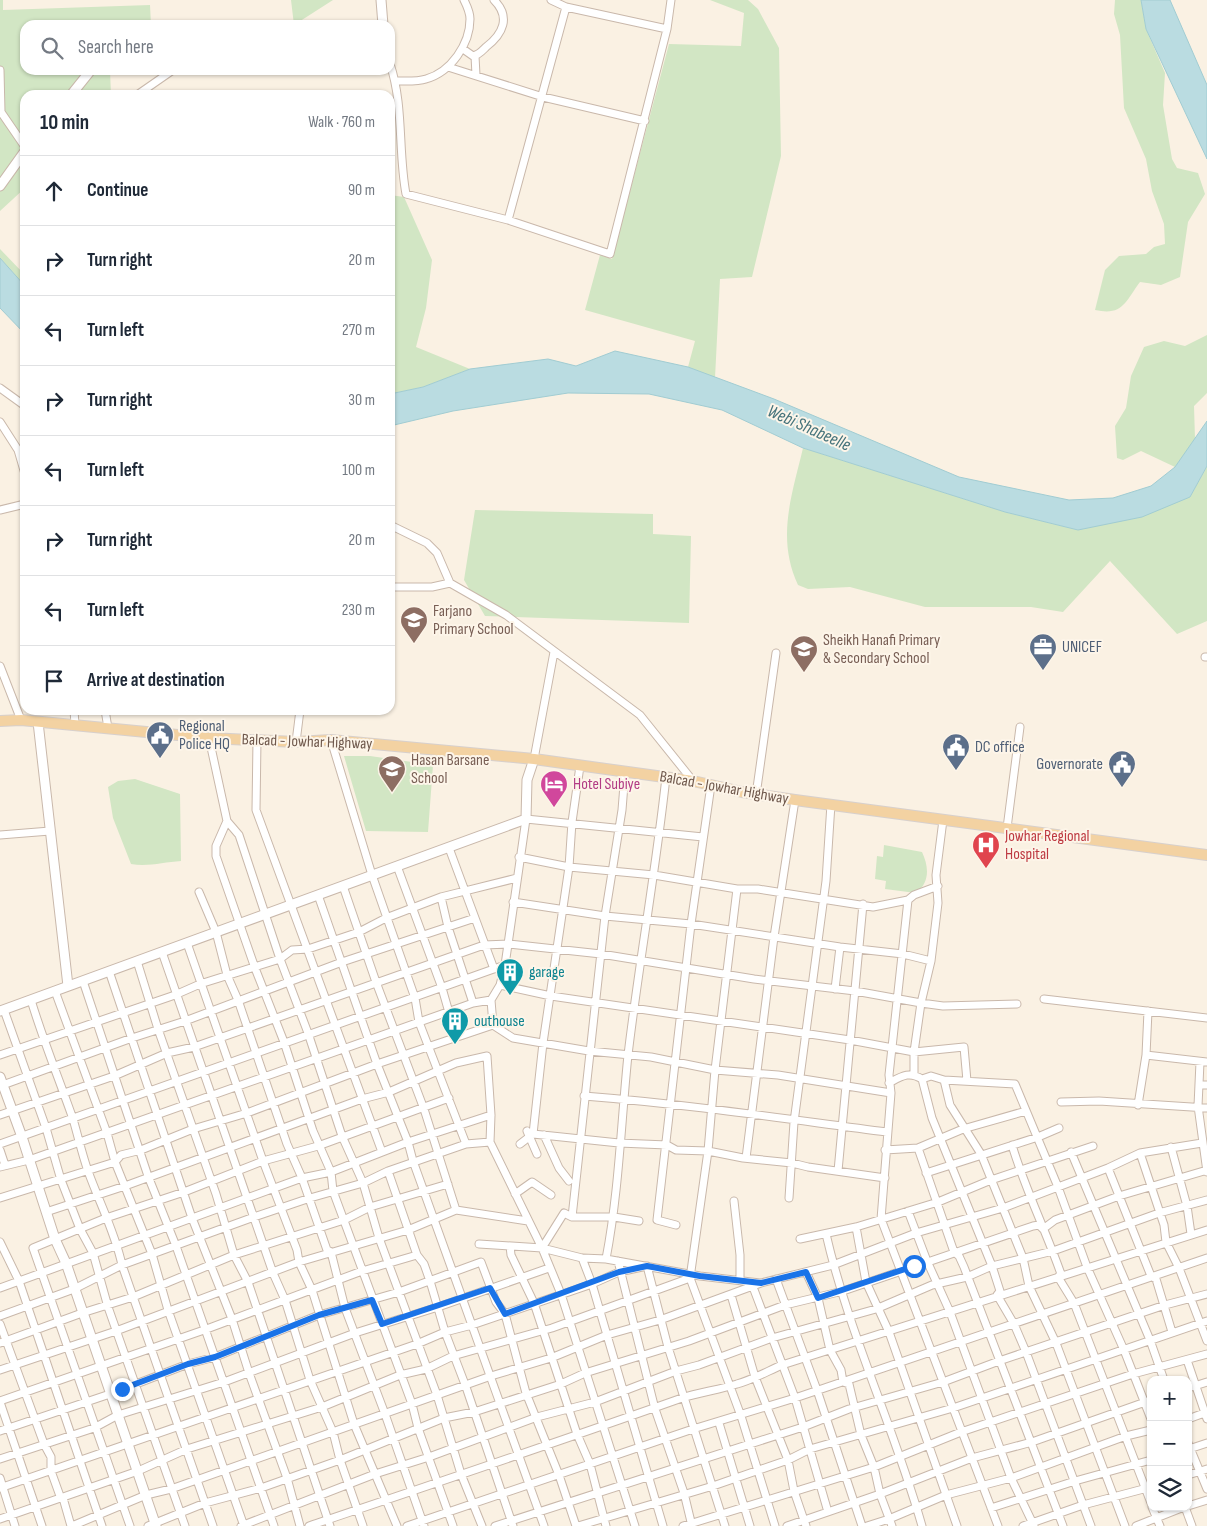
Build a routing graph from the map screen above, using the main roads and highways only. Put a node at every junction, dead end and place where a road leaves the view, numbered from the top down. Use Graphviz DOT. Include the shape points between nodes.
graph roads {
  1 [pos="0,721"];
  2 [pos="1207,855"];
  1 -- 2 [label="main road, Balcad - Jowhar Highway" via="21,720 209,738 296,742 331,740 534,758 693,781 795,800"];
}
